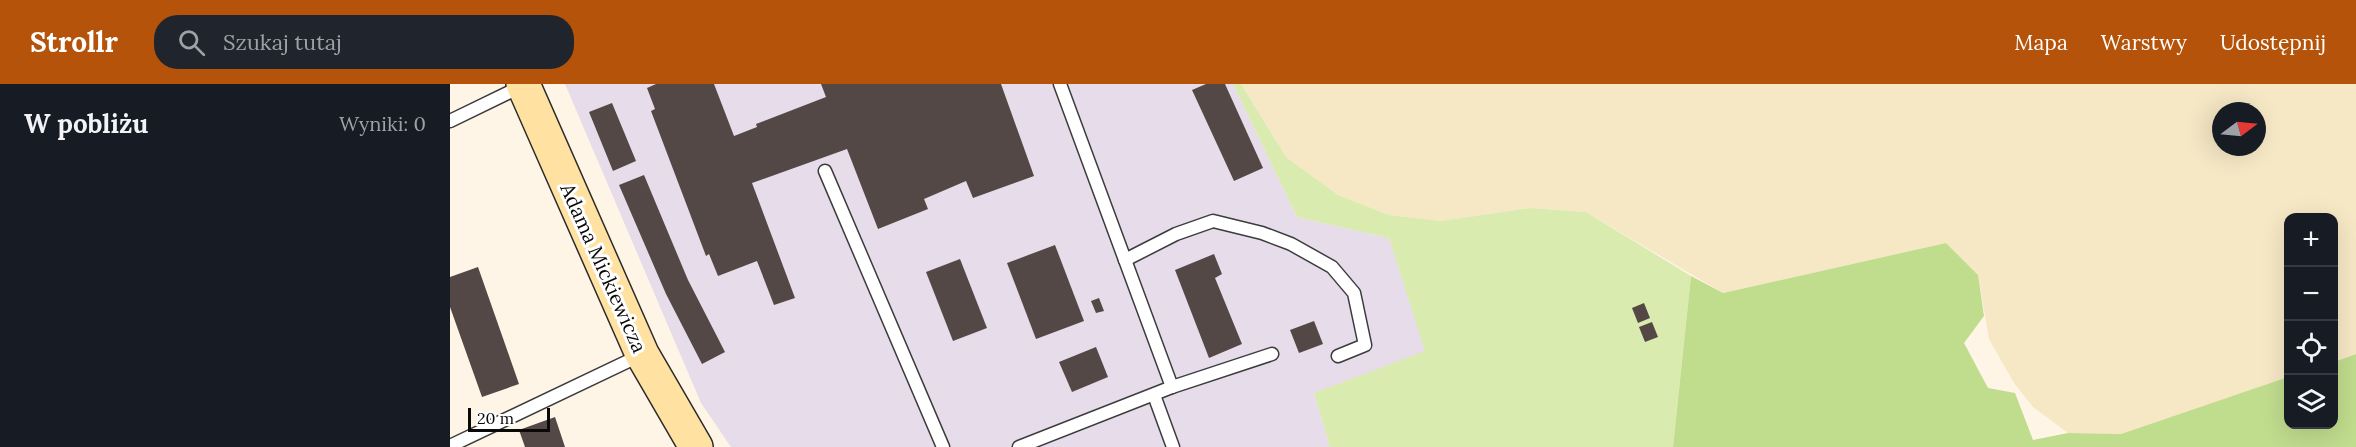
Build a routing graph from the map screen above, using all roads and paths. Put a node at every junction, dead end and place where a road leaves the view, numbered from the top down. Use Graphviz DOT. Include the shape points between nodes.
graph roads {
  1 [pos="1060,84"];
  2 [pos="523,85"];
  3 [pos="450,121"];
  4 [pos="825,171"];
  5 [pos="1125,260"];
  6 [pos="642,354"];
  7 [pos="1272,354"];
  8 [pos="1338,356"];
  9 [pos="1172,387"];
  10 [pos="1154,395"];
  11 [pos="450,446"];
  12 [pos="696,447"];
  13 [pos="943,447"];
  14 [pos="1019,447"];
  15 [pos="1173,447"];
  1 -- 5 [label="lane"];
  2 -- 3 [label="lane"];
  2 -- 6 [label="street, Adama Mickiewicza"];
  4 -- 13 [label="lane"];
  5 -- 8 [label="lane" via="1213,220 1291,244 1332,267 1354,293 1365,345"];
  5 -- 9 [label="lane"];
  6 -- 11 [label="lane"];
  6 -- 12 [label="street, Adama Mickiewicza"];
  7 -- 9 [label="lane"];
  9 -- 10 [label="lane"];
  10 -- 14 [label="lane"];
  10 -- 15 [label="lane"];
}
